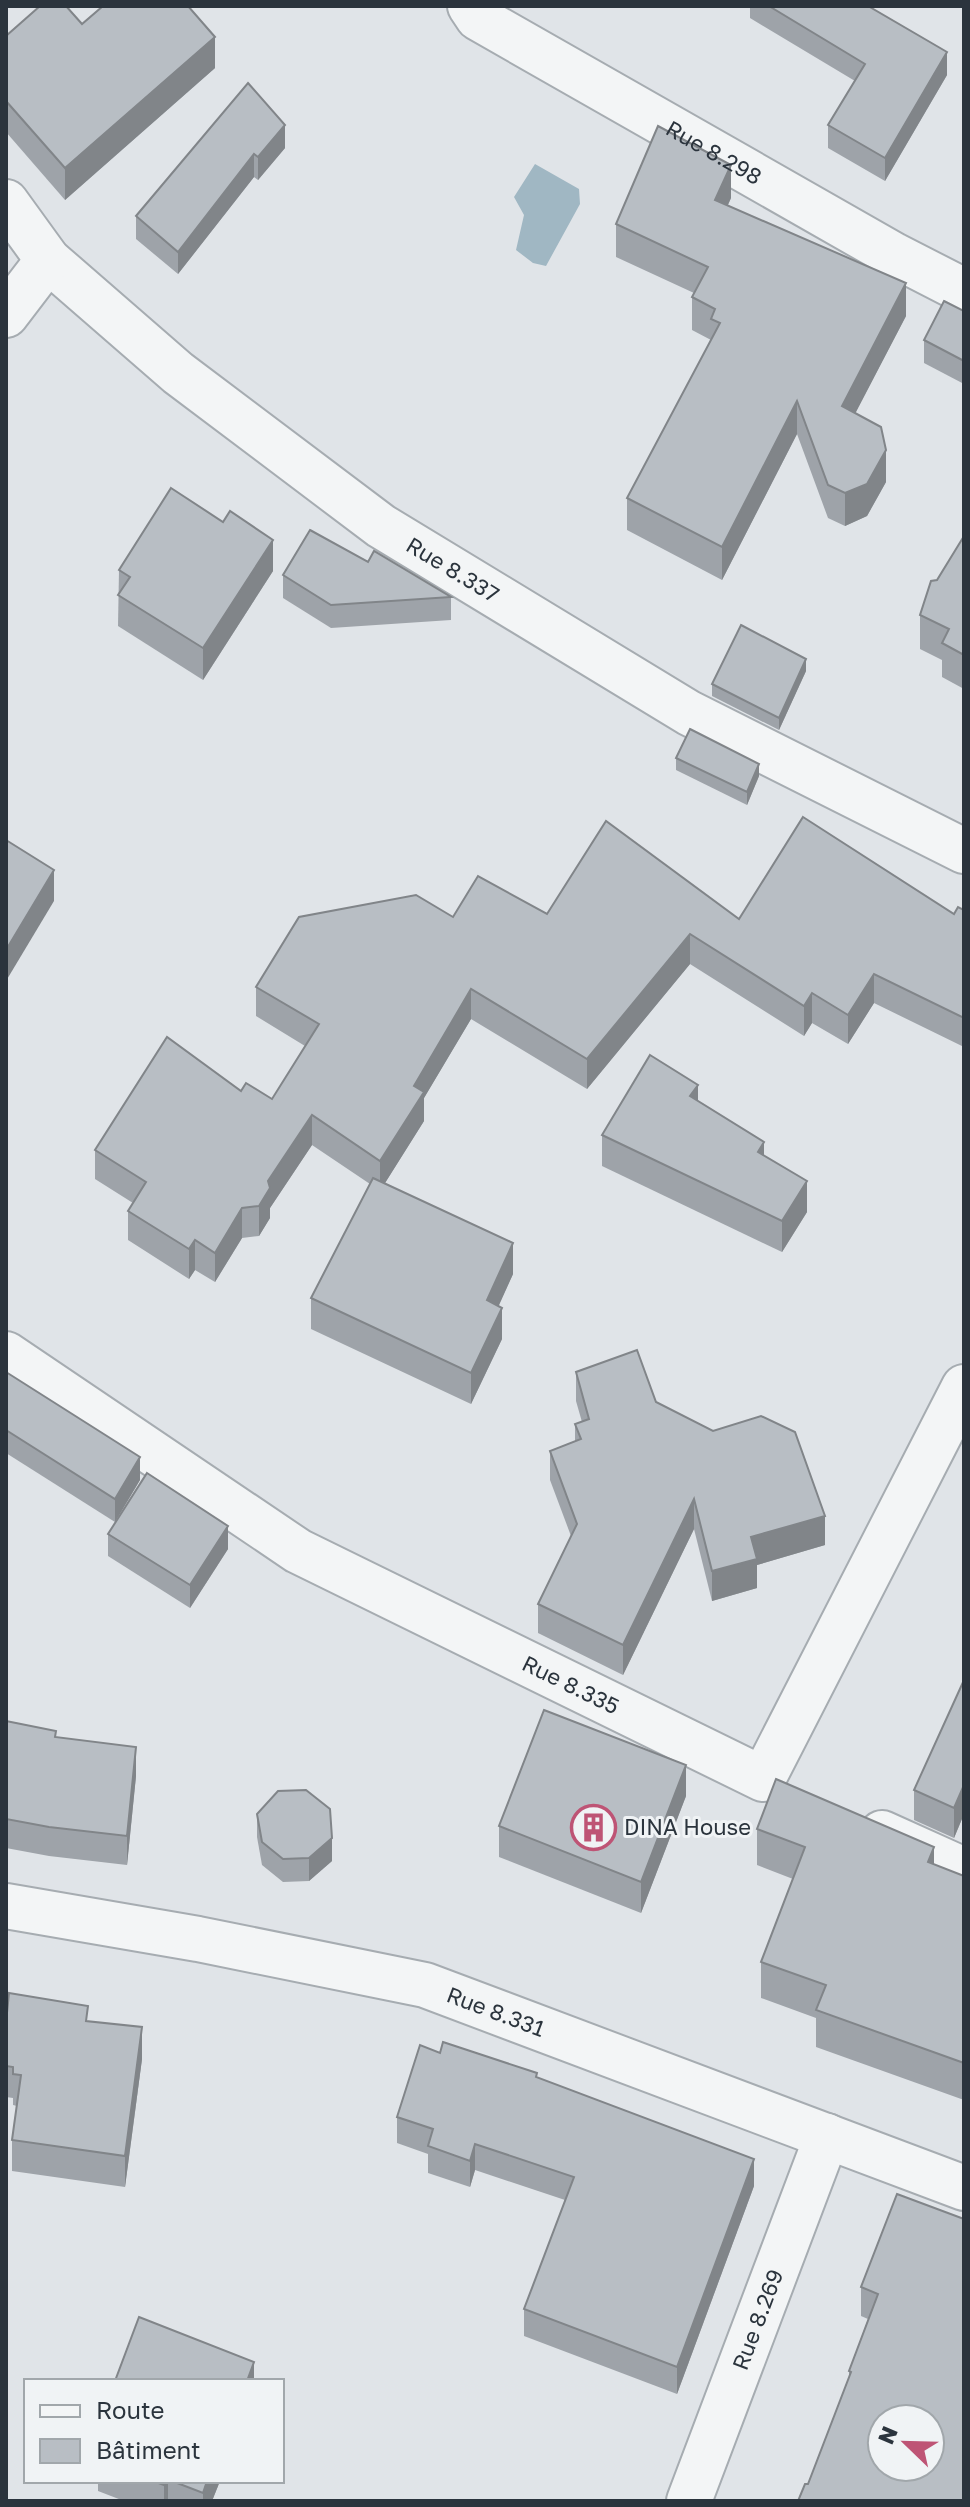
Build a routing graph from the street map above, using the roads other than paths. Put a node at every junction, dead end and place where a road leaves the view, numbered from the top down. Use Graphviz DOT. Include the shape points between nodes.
graph roads {
  1 [pos="470,6"];
  2 [pos="6,202"];
  3 [pos="48,260"];
  4 [pos="964,291"];
  5 [pos="6,315"];
  6 [pos="964,851"];
  7 [pos="6,1354"];
  8 [pos="964,1387"];
  9 [pos="849,1818"];
  10 [pos="964,1870"];
  11 [pos="6,1906"];
  12 [pos="827,2136"];
  13 [pos="964,2188"];
  14 [pos="689,2501"];
  1 -- 4 [label="street, Rue 8.298" via="478,18"];
  2 -- 3 [label="street, Rue 8.337"];
  3 -- 5 [label="street"];
  3 -- 6 [label="street, Rue 8.337" via="178,373 381,526 689,713"];
  7 -- 8 [label="street, Rue 8.335" via="298,1551 777,1785"];
  9 -- 10 [label="street"];
  11 -- 12 [label="street, Rue 8.331" via="425,1985"];
  12 -- 13 [label="street, Rue 8.331"];
  12 -- 14 [label="street, Rue 8.269"];
}
